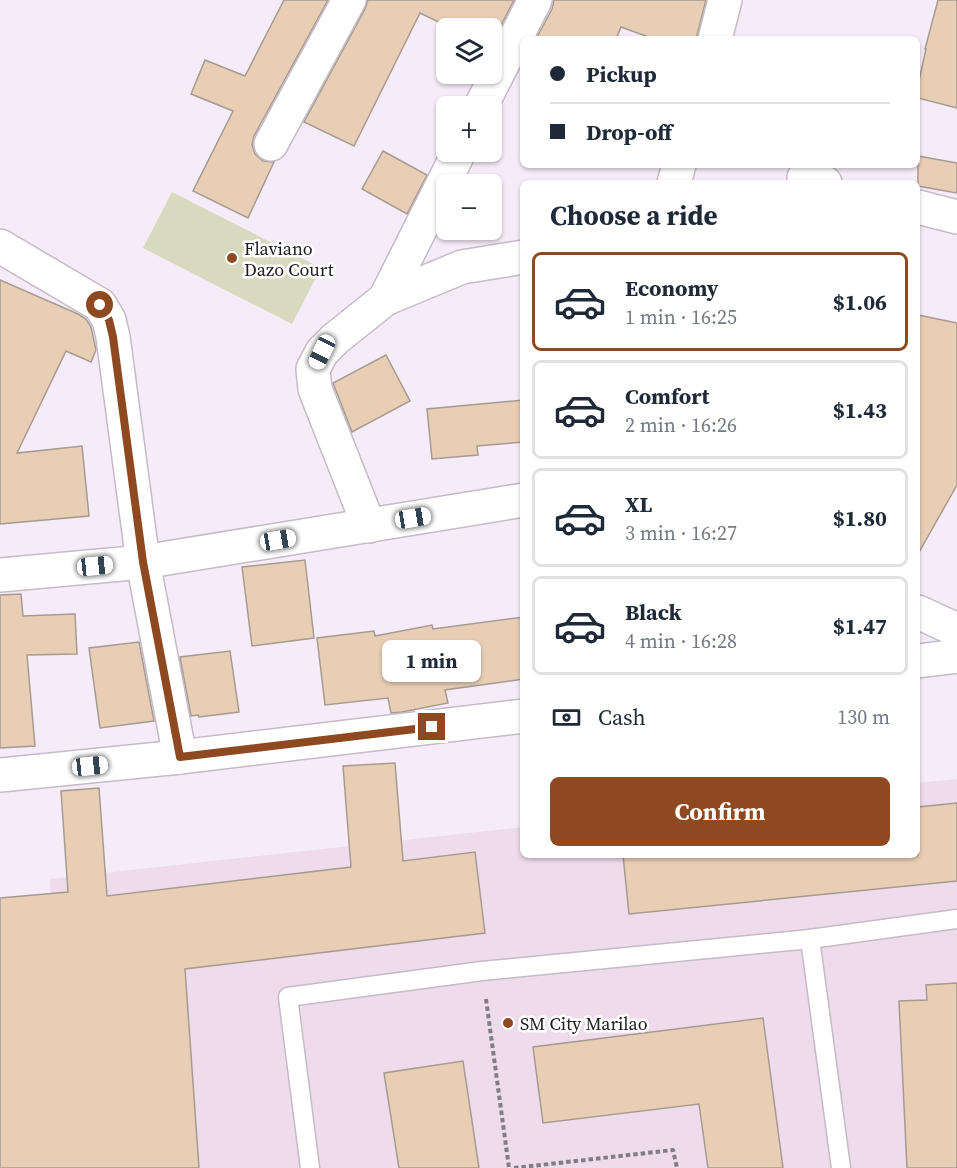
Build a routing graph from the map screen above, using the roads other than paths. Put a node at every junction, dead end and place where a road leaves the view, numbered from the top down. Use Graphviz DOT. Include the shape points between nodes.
graph roads {
  1 [pos="349,0"];
  2 [pos="535,0"];
  3 [pos="725,0"];
  4 [pos="716,36"];
  5 [pos="487,96"];
  6 [pos="271,144"];
  7 [pos="454,162"];
  8 [pos="920,210"];
  9 [pos="957,217"];
  10 [pos="0,246"];
  11 [pos="520,258"];
  12 [pos="385,299"];
  13 [pos="520,501"];
  14 [pos="369,526"];
  15 [pos="143,562"];
  16 [pos="0,575"];
  17 [pos="920,613"];
  18 [pos="957,630"];
  19 [pos="957,656"];
  20 [pos="920,662"];
  21 [pos="520,716"];
  22 [pos="180,757"];
  23 [pos="0,775"];
  24 [pos="957,919"];
  25 [pos="810,939"];
  26 [pos="310,1168"];
  27 [pos="842,1168"];
  1 -- 6 [label="street"];
  2 -- 5 [label="street"];
  3 -- 4 [label="street"];
  7 -- 12 [label="street"];
  8 -- 9 [label="street"];
  10 -- 15 [label="street" via="100,305 109,320"];
  11 -- 12 [label="street" via="462,267"];
  12 -- 14 [label="street" via="335,339 322,352 314,369 315,389"];
  13 -- 14 [label="street"];
  14 -- 15 [label="street"];
  15 -- 16 [label="street"];
  15 -- 22 [label="street"];
  17 -- 18 [label="street"];
  19 -- 20 [label="street"];
  21 -- 22 [label="street"];
  22 -- 23 [label="street"];
  24 -- 25 [label="lane"];
  25 -- 26 [label="lane" via="482,971 288,997"];
  25 -- 27 [label="lane"];
}
